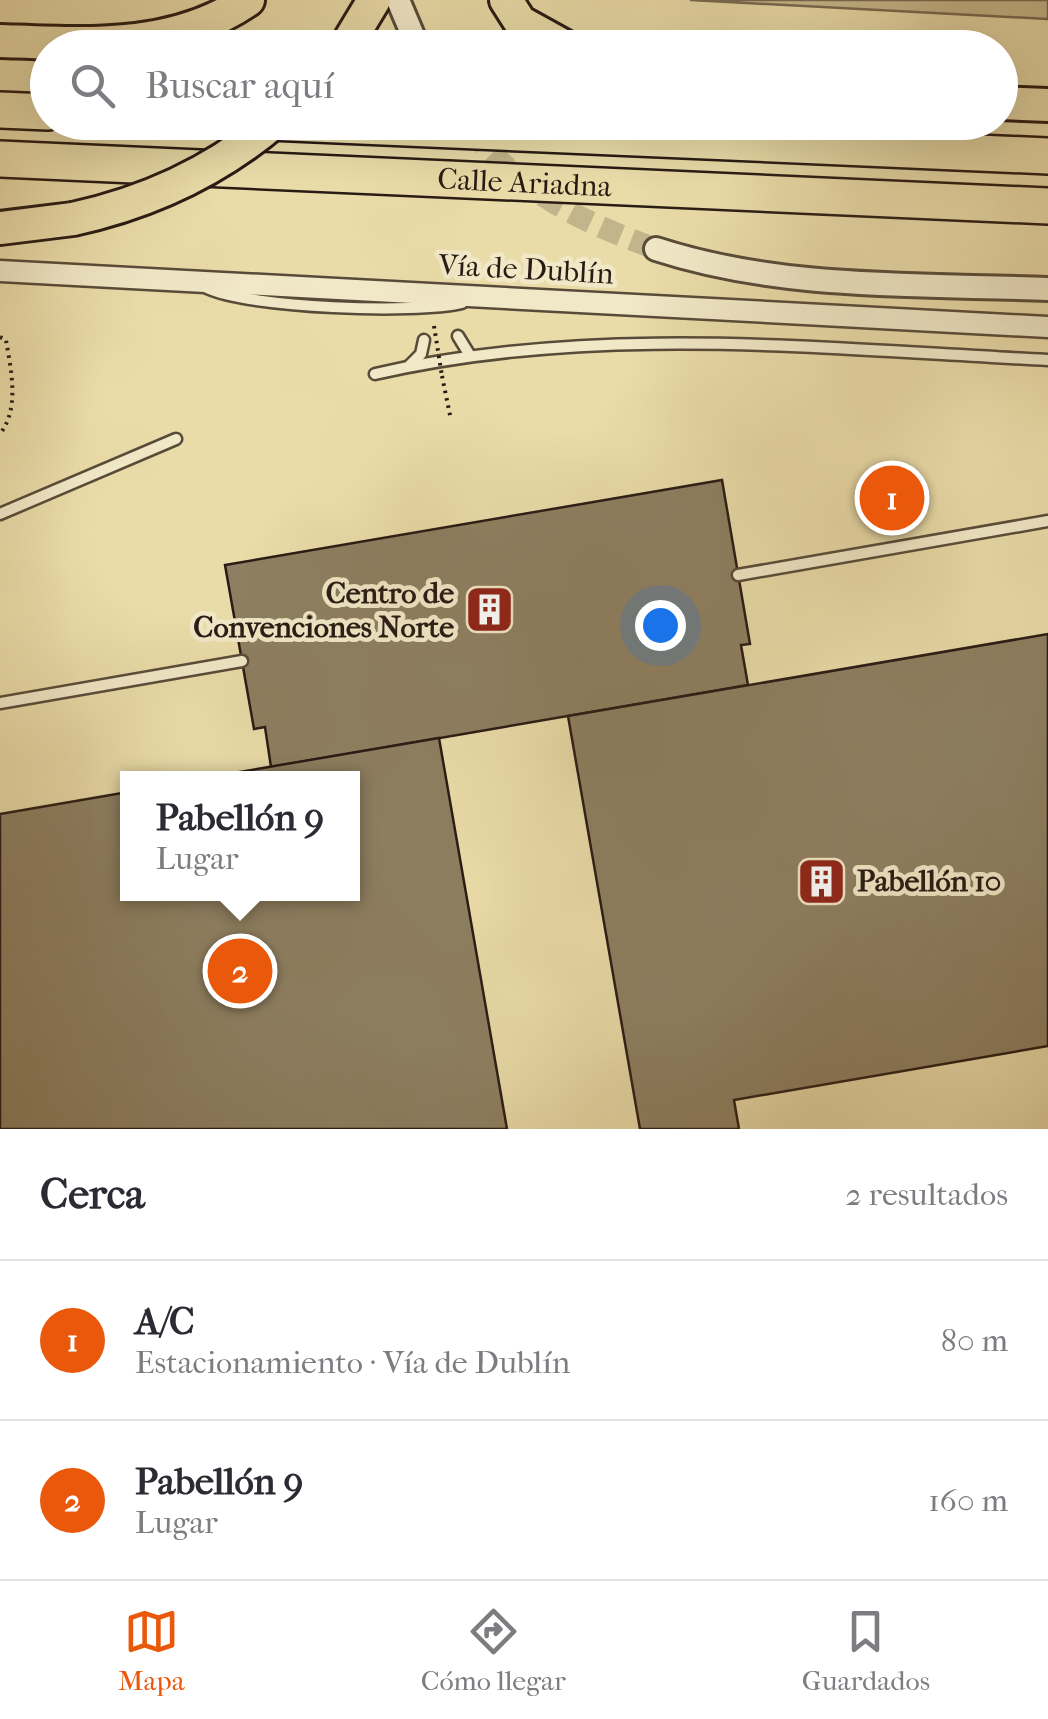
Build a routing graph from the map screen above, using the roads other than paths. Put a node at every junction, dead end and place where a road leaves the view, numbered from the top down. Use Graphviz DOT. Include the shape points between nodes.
graph roads {
  1 [pos="248,0"];
  2 [pos="374,0"];
  3 [pos="398,0"];
  4 [pos="506,0"];
  5 [pos="186,30"];
  6 [pos="356,30"];
  7 [pos="411,30"];
  8 [pos="534,30"];
  9 [pos="0,41"];
  10 [pos="30,42"];
  11 [pos="0,58"];
  12 [pos="30,60"];
  13 [pos="1018,103"];
  14 [pos="1048,104"];
  15 [pos="0,110"];
  16 [pos="30,111"];
  17 [pos="250,140"];
  18 [pos="683,140"];
  19 [pos="1048,156"];
  20 [pos="0,160"];
  21 [pos="1048,206"];
  22 [pos="0,228"];
  23 [pos="656,249"];
  24 [pos="0,271"];
  25 [pos="1048,290"];
  26 [pos="1048,328"];
  27 [pos="458,336"];
  28 [pos="424,340"];
  29 [pos="470,354"];
  30 [pos="1048,360"];
  31 [pos="409,366"];
  32 [pos="375,374"];
  33 [pos="176,440"];
  34 [pos="0,514"];
  35 [pos="1048,521"];
  36 [pos="738,575"];
  37 [pos="242,661"];
  38 [pos="0,704"];
  1 -- 5 [label="highway"];
  2 -- 6 [label="highway"];
  3 -- 7 [label="street"];
  4 -- 8 [label="highway"];
  9 -- 10 [label="highway"];
  11 -- 12 [label="highway"];
  13 -- 14 [label="highway"];
  15 -- 16 [label="highway"];
  17 -- 22 [label="highway, bridge" via="192,177 116,210"];
  18 -- 19 [label="highway, Calle Ariadna"];
  20 -- 21 [label="highway, Calle Ariadna"];
  23 -- 25 [label="street" via="762,275"];
  24 -- 26 [label="street, Vía de Dublín"];
  27 -- 29 [label="lane"];
  28 -- 31 [label="lane"];
  29 -- 30 [label="lane" via="639,342"];
  29 -- 31 [label="lane"];
  31 -- 32 [label="lane"];
  33 -- 34 [label="lane"];
  35 -- 36 [label="lane"];
  37 -- 38 [label="lane"];
}
